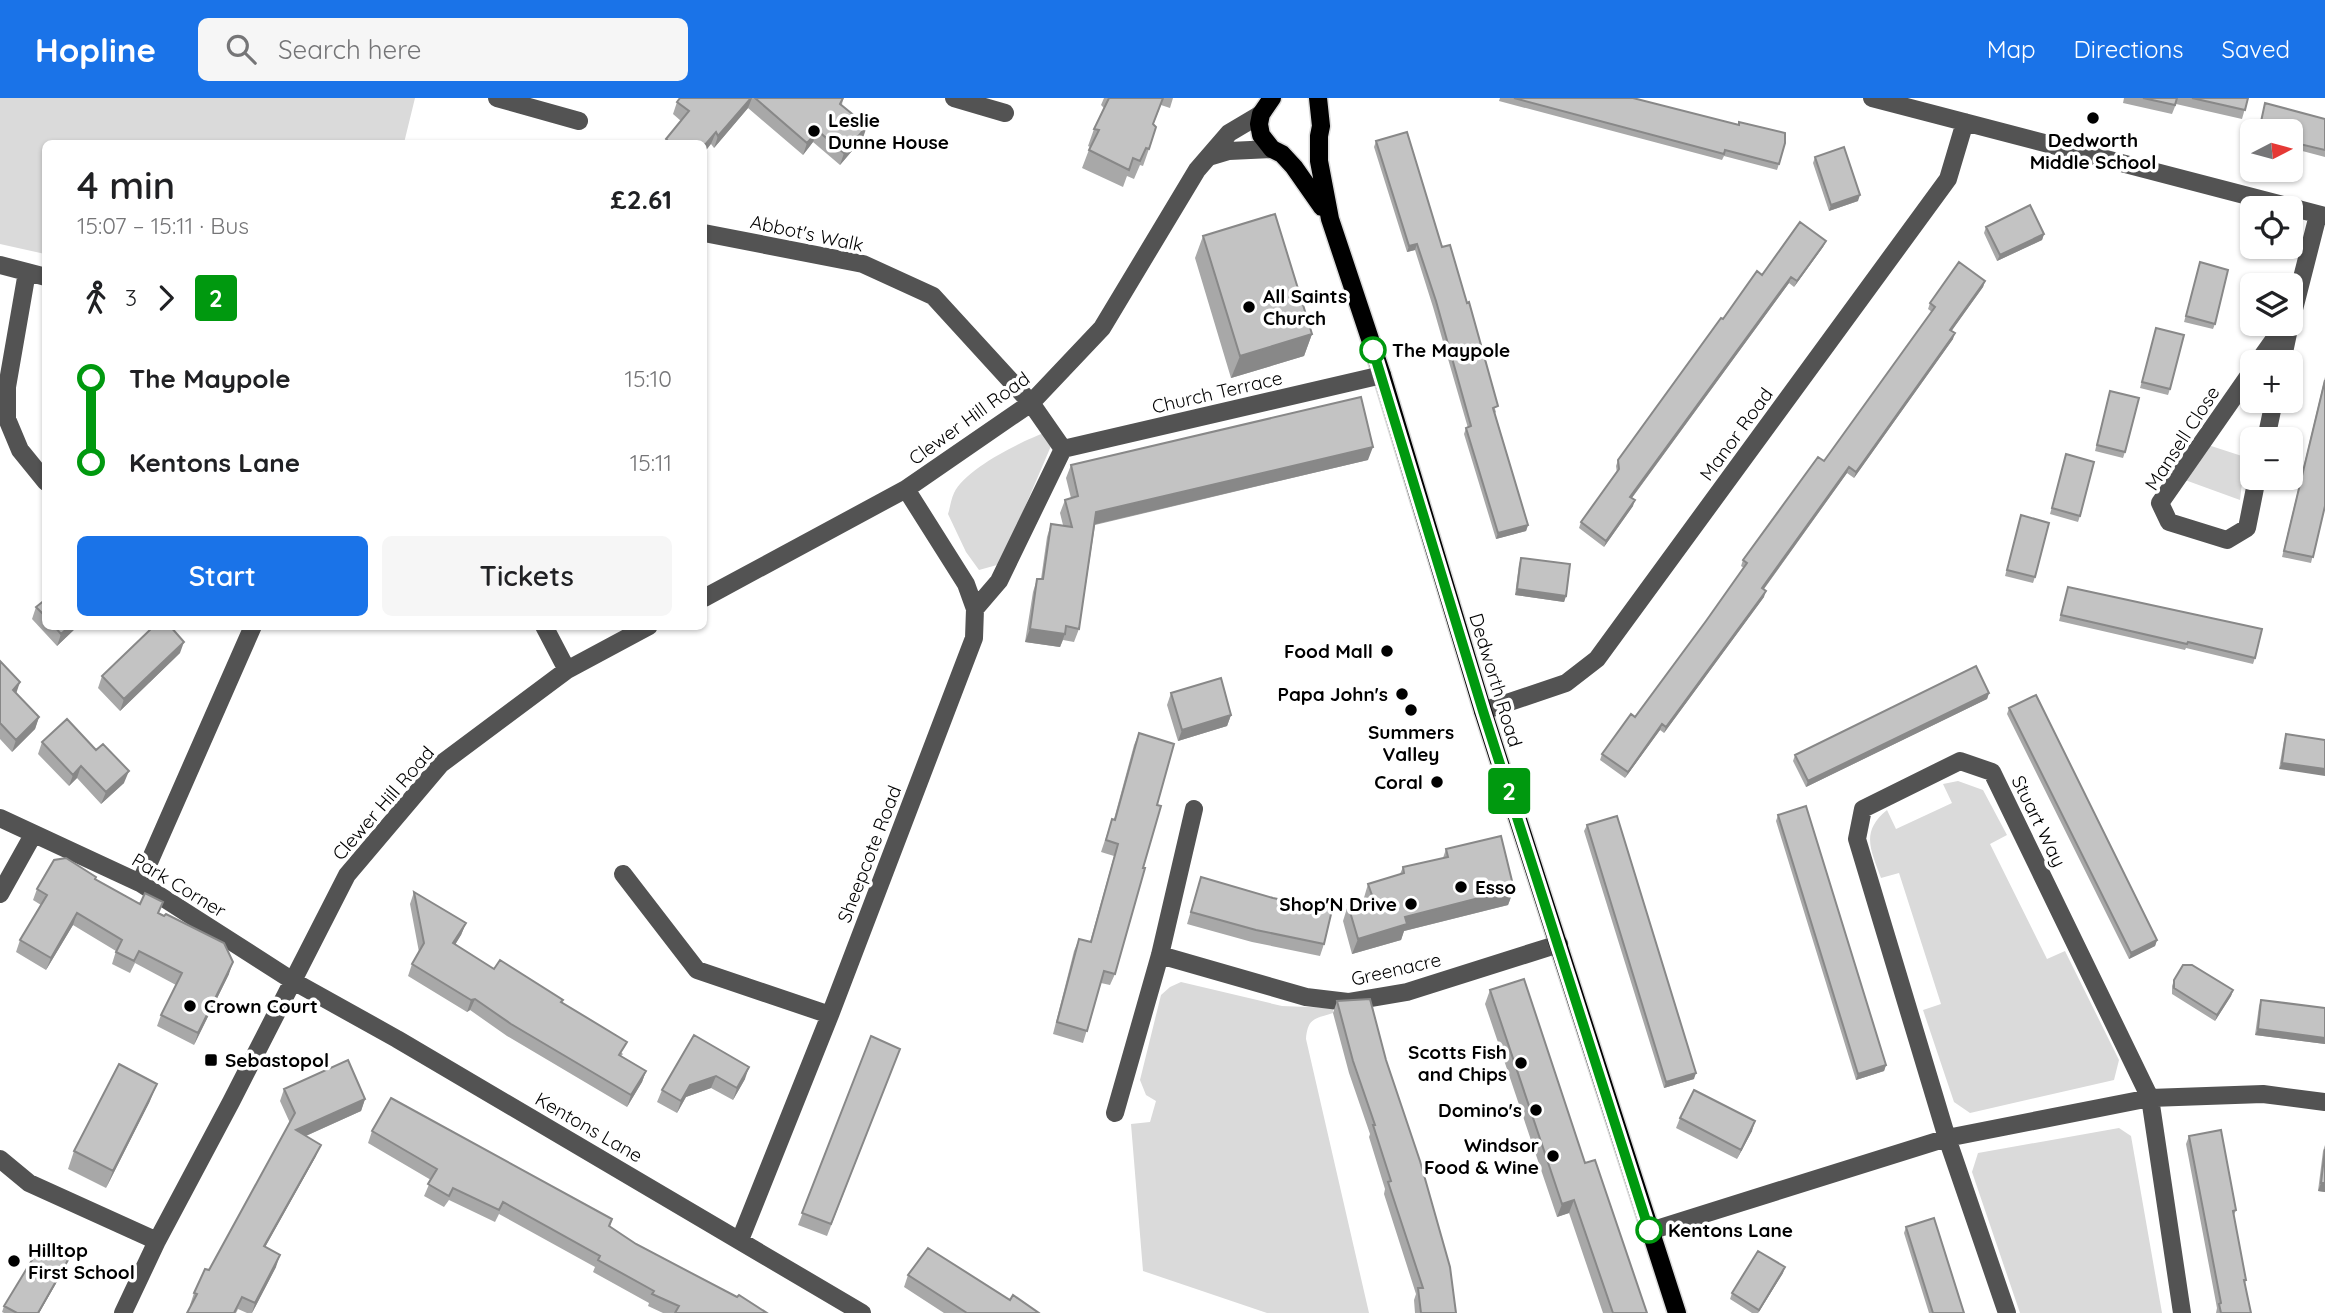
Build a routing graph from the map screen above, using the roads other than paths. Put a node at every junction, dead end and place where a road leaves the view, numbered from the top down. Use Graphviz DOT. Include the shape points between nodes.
graph roads {
  1 [pos="498,98"];
  2 [pos="954,98"];
  3 [pos="1272,98"];
  4 [pos="1308,98"];
  5 [pos="1872,98"];
  6 [pos="1319,106"];
  7 [pos="1005,113"];
  8 [pos="1261,114"];
  9 [pos="579,121"];
  10 [pos="1965,122"];
  11 [pos="1319,136"];
  12 [pos="1277,152"];
  13 [pos="1209,157"];
  14 [pos="2321,216"];
  15 [pos="1330,219"];
  16 [pos="707,234"];
  17 [pos="0,265"];
  18 [pos="27,272"];
  19 [pos="42,275"];
  20 [pos="2303,276"];
  21 [pos="1381,375"];
  22 [pos="2240,388"];
  23 [pos="1031,403"];
  24 [pos="1063,449"];
  25 [pos="42,477"];
  26 [pos="906,489"];
  27 [pos="2255,490"];
  28 [pos="707,596"];
  29 [pos="975,609"];
  30 [pos="251,630"];
  31 [pos="546,630"];
  32 [pos="642,630"];
  33 [pos="567,670"];
  34 [pos="1483,711"];
  35 [pos="1194,809"];
  36 [pos="0,818"];
  37 [pos="33,835"];
  38 [pos="623,874"];
  39 [pos="140,883"];
  40 [pos="0,894"];
  41 [pos="1559,944"];
  42 [pos="1160,955"];
  43 [pos="293,981"];
  44 [pos="830,1015"];
  45 [pos="2150,1098"];
  46 [pos="2325,1102"];
  47 [pos="1115,1113"];
  48 [pos="1947,1138"];
  49 [pos="0,1159"];
  50 [pos="1650,1231"];
  51 [pos="740,1240"];
  52 [pos="157,1241"];
  53 [pos="123,1313"];
  54 [pos="862,1313"];
  55 [pos="1677,1313"];
  56 [pos="2007,1313"];
  57 [pos="2182,1313"];
  1 -- 9 [label="street"];
  2 -- 7 [label="street"];
  3 -- 8 [label="main road"];
  4 -- 6 [label="main road, Dedworth Road"];
  5 -- 10 [label="street"];
  6 -- 11 [label="main road, Dedworth Road"];
  8 -- 12 [label="main road, Dedworth Road" via="1261,135"];
  8 -- 13 [label="street, Clewer Hill Road" via="1229,133"];
  10 -- 14 [label="street"];
  10 -- 34 [label="street, Manor Road" via="1948,179 1597,659 1566,683"];
  11 -- 12 [label="main road" via="1295,155"];
  11 -- 15 [label="main road, Dedworth Road" via="1320,173"];
  12 -- 13 [label="street" via="1229,151"];
  12 -- 15 [label="main road, Dedworth Road" via="1304,178"];
  13 -- 23 [label="street, Clewer Hill Road" via="1102,328"];
  14 -- 20 [label="street"];
  15 -- 21 [label="main road, Dedworth Road"];
  16 -- 23 [label="street, Abbot's Walk" via="863,264 933,296"];
  17 -- 18 [label="street"];
  18 -- 19 [label="street"];
  18 -- 25 [label="street" via="7,387 7,419 20,450"];
  21 -- 24 [label="street, Church Terrace"];
  21 -- 34 [label="main road, Dedworth Road"];
  22 -- 27 [label="street, Mansell Close" via="2160,503 2169,522 2227,540 2247,528"];
  23 -- 24 [label="street, Abbot's Walk"];
  23 -- 26 [label="street, Clewer Hill Road"];
  24 -- 29 [label="street" via="999,581"];
  26 -- 28 [label="street, Clewer Hill Road"];
  26 -- 29 [label="street, Sheepcote Road" via="966,584"];
  29 -- 44 [label="street, Sheepcote Road" via="974,638"];
  30 -- 39 [label="street"];
  31 -- 33 [label="street"];
  32 -- 33 [label="street, Clewer Hill Road"];
  33 -- 43 [label="street, Clewer Hill Road" via="441,764 347,875"];
  34 -- 41 [label="main road, Dedworth Road"];
  35 -- 42 [label="street"];
  36 -- 37 [label="street, Park Corner"];
  37 -- 39 [label="street, Park Corner"];
  37 -- 40 [label="street"];
  38 -- 44 [label="street" via="697,970"];
  39 -- 43 [label="street, Park Corner"];
  41 -- 42 [label="street, Greenacre" via="1407,992 1348,1002 1306,997"];
  41 -- 50 [label="main road, Dedworth Road"];
  42 -- 47 [label="street"];
  43 -- 51 [label="street, Kentons Lane"];
  43 -- 52 [label="street, Clewer Hill Road"];
  44 -- 51 [label="street, Sheepcote Road"];
  45 -- 46 [label="street" via="2263,1094"];
  45 -- 48 [label="street"];
  45 -- 48 [label="street, Stuart Way" via="1992,772 1960,761 1863,809 1857,839"];
  45 -- 57 [label="street"];
  48 -- 50 [label="street"];
  48 -- 56 [label="street"];
  49 -- 52 [label="street" via="29,1183"];
  50 -- 55 [label="main road, Dedworth Road"];
  51 -- 54 [label="street, Kentons Lane"];
  52 -- 53 [label="street, Clewer Hill Road"];
}
